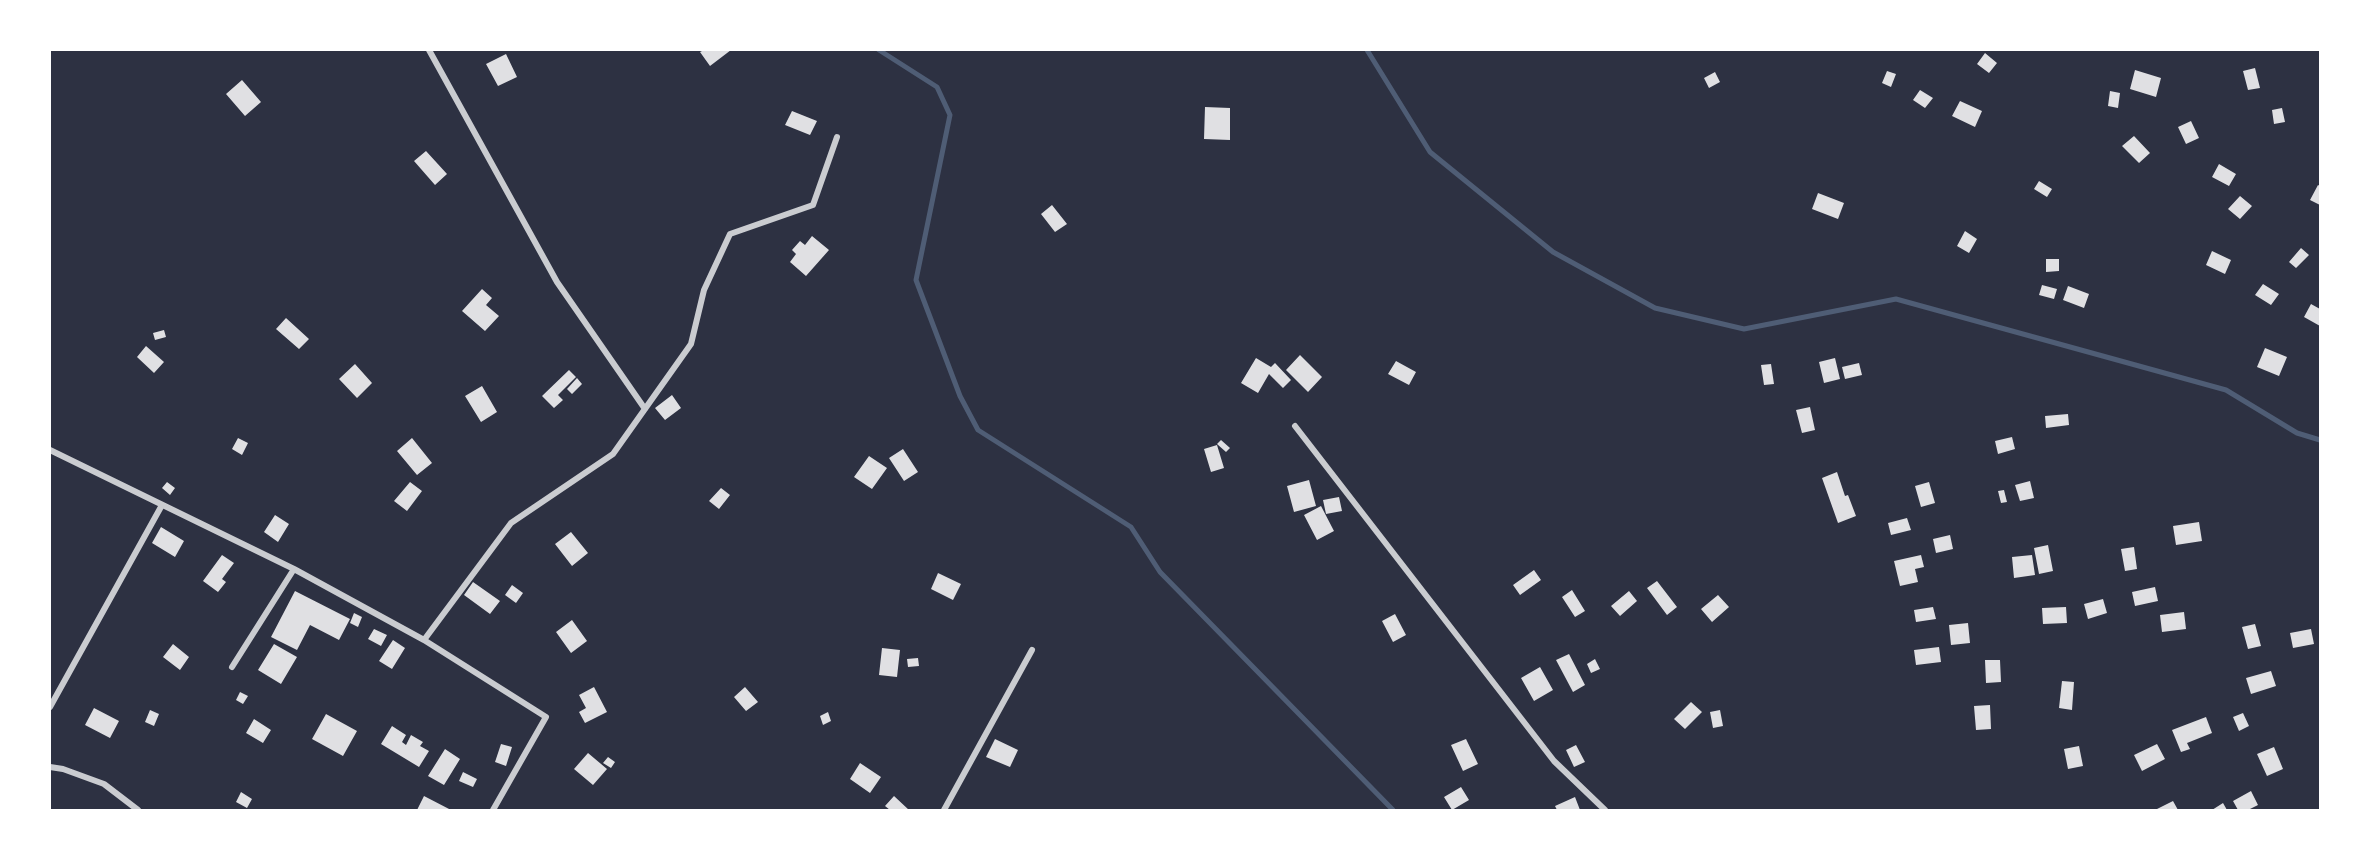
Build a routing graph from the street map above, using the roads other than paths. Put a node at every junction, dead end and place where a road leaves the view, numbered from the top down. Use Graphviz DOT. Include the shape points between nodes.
graph roads {
  1 [pos="429,50"];
  2 [pos="837,137"];
  3 [pos="645,409"];
  4 [pos="1295,426"];
  5 [pos="50,450"];
  6 [pos="162,505"];
  7 [pos="294,569"];
  8 [pos="424,640"];
  9 [pos="1032,650"];
  10 [pos="232,668"];
  11 [pos="50,707"];
  12 [pos="50,766"];
  13 [pos="138,810"];
  14 [pos="493,810"];
  15 [pos="945,810"];
  16 [pos="1605,810"];
  1 -- 3 [label="street" via="556,282"];
  2 -- 3 [label="street" via="813,205 730,234 704,290 691,344"];
  3 -- 8 [label="street" via="613,454 512,523"];
  4 -- 16 [label="street" via="1554,761"];
  5 -- 6 [label="street"];
  6 -- 7 [label="street"];
  6 -- 11 [label="street"];
  7 -- 8 [label="street"];
  7 -- 10 [label="street"];
  8 -- 14 [label="street" via="546,717"];
  9 -- 15 [label="street"];
  12 -- 13 [label="street" via="104,784"];
}
